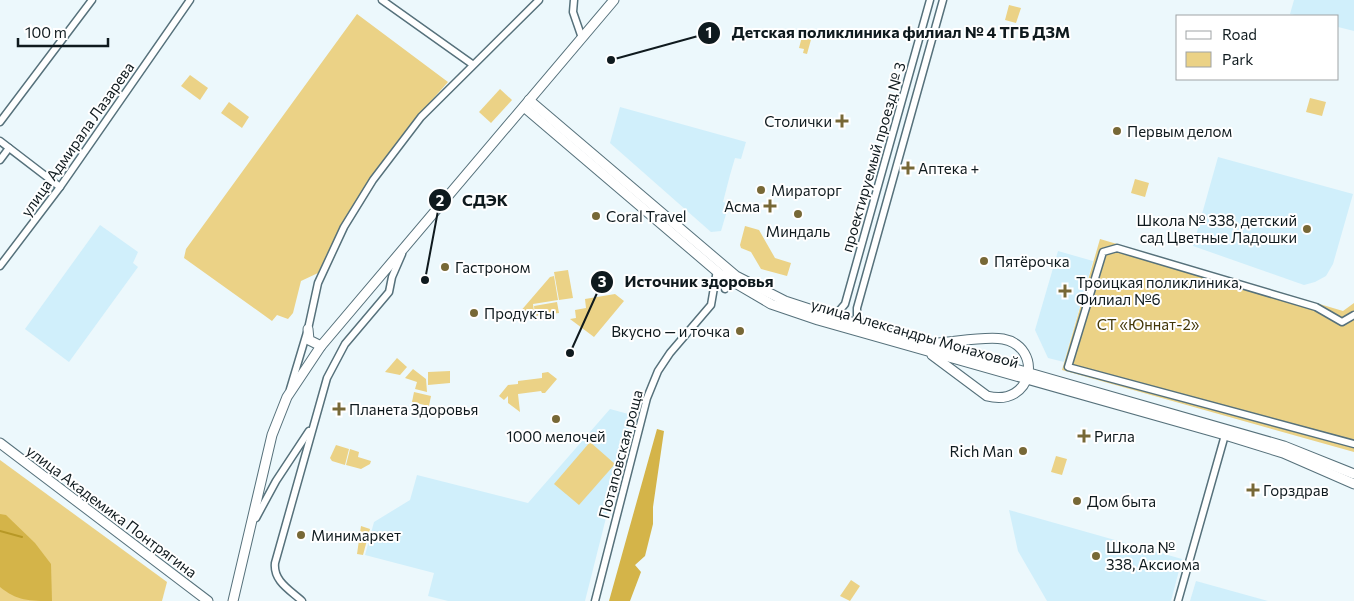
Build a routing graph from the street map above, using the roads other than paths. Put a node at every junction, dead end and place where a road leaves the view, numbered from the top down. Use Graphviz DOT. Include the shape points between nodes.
graph roads {
  1 [pos="92,0"];
  2 [pos="190,0"];
  3 [pos="382,0"];
  4 [pos="539,0"];
  5 [pos="574,0"];
  6 [pos="614,0"];
  7 [pos="930,0"];
  8 [pos="943,0"];
  9 [pos="582,38"];
  10 [pos="472,64"];
  11 [pos="526,103"];
  12 [pos="0,122"];
  13 [pos="0,141"];
  14 [pos="9,148"];
  15 [pos="0,160"];
  16 [pos="60,188"];
  17 [pos="412,238"];
  18 [pos="0,266"];
  19 [pos="734,279"];
  20 [pos="1354,315"];
  21 [pos="834,317"];
  22 [pos="864,325"];
  23 [pos="308,329"];
  24 [pos="321,346"];
  25 [pos="929,348"];
  26 [pos="1028,376"];
  27 [pos="287,398"];
  28 [pos="313,424"];
  29 [pos="1224,435"];
  30 [pos="0,443"];
  31 [pos="1354,444"];
  32 [pos="290,462"];
  33 [pos="301,467"];
  34 [pos="1353,482"];
  35 [pos="248,537"];
  36 [pos="208,601"];
  37 [pos="233,601"];
  38 [pos="302,601"];
  39 [pos="595,601"];
  40 [pos="1178,601"];
  1 -- 12 [label="street"];
  2 -- 16 [label="street, улица Адмирала Лазарева"];
  3 -- 10 [label="street"];
  4 -- 10 [label="street"];
  5 -- 9 [label="street" via="573,12"];
  6 -- 9 [label="main road"];
  7 -- 21 [label="street, проектируемый проезд № 3" via="845,304"];
  8 -- 22 [label="street, проектируемый проезд № 3" via="857,308 857,318"];
  9 -- 11 [label="main road"];
  10 -- 23 [label="street" via="421,117 373,180 344,226 325,267"];
  11 -- 17 [label="main road"];
  11 -- 19 [label="main road, улица Александры Монаховой"];
  13 -- 14 [label="street"];
  14 -- 15 [label="street"];
  14 -- 16 [label="street"];
  16 -- 18 [label="street, улица Адмирала Лазарева"];
  17 -- 24 [label="main road"];
  17 -- 28 [label="street" via="395,269 389,292 339,353 324,384"];
  19 -- 21 [label="main road, улица Александры Монаховой" via="784,301"];
  19 -- 25 [label="main road, улица Александры Монаховой" via="756,297 790,311"];
  19 -- 39 [label="street, Потаповская роща" via="725,289 719,260 711,305 670,353 653,382"];
  20 -- 31 [label="street" via="1342,322 1316,307 1117,248 1103,252 1068,368"];
  21 -- 22 [label="main road, улица Александры Монаховой"];
  22 -- 25 [label="main road, улица Александры Монаховой"];
  23 -- 24 [label="main road" via="310,340"];
  23 -- 27 [label="street"];
  24 -- 27 [label="main road"];
  25 -- 26 [label="main road, улица Александры Монаховой"];
  25 -- 26 [label="main road" via="1003,339 1022,350"];
  25 -- 26 [label="main road" via="987,396 996,399 1019,391"];
  26 -- 29 [label="main road, улица Александры Монаховой"];
  26 -- 34 [label="main road, улица Александры Монаховой" via="1284,446"];
  27 -- 35 [label="main road" via="272,435"];
  28 -- 32 [label="street"];
  28 -- 33 [label="street"];
  29 -- 34 [label="main road, улица Александры Монаховой" via="1283,453"];
  29 -- 40 [label="street"];
  30 -- 36 [label="main road, улица Академика Понтрягина"];
  32 -- 33 [label="street" via="296,460"];
  32 -- 35 [label="street" via="259,509"];
  33 -- 38 [label="street" via="274,568 282,584"];
  35 -- 37 [label="main road"];
}
